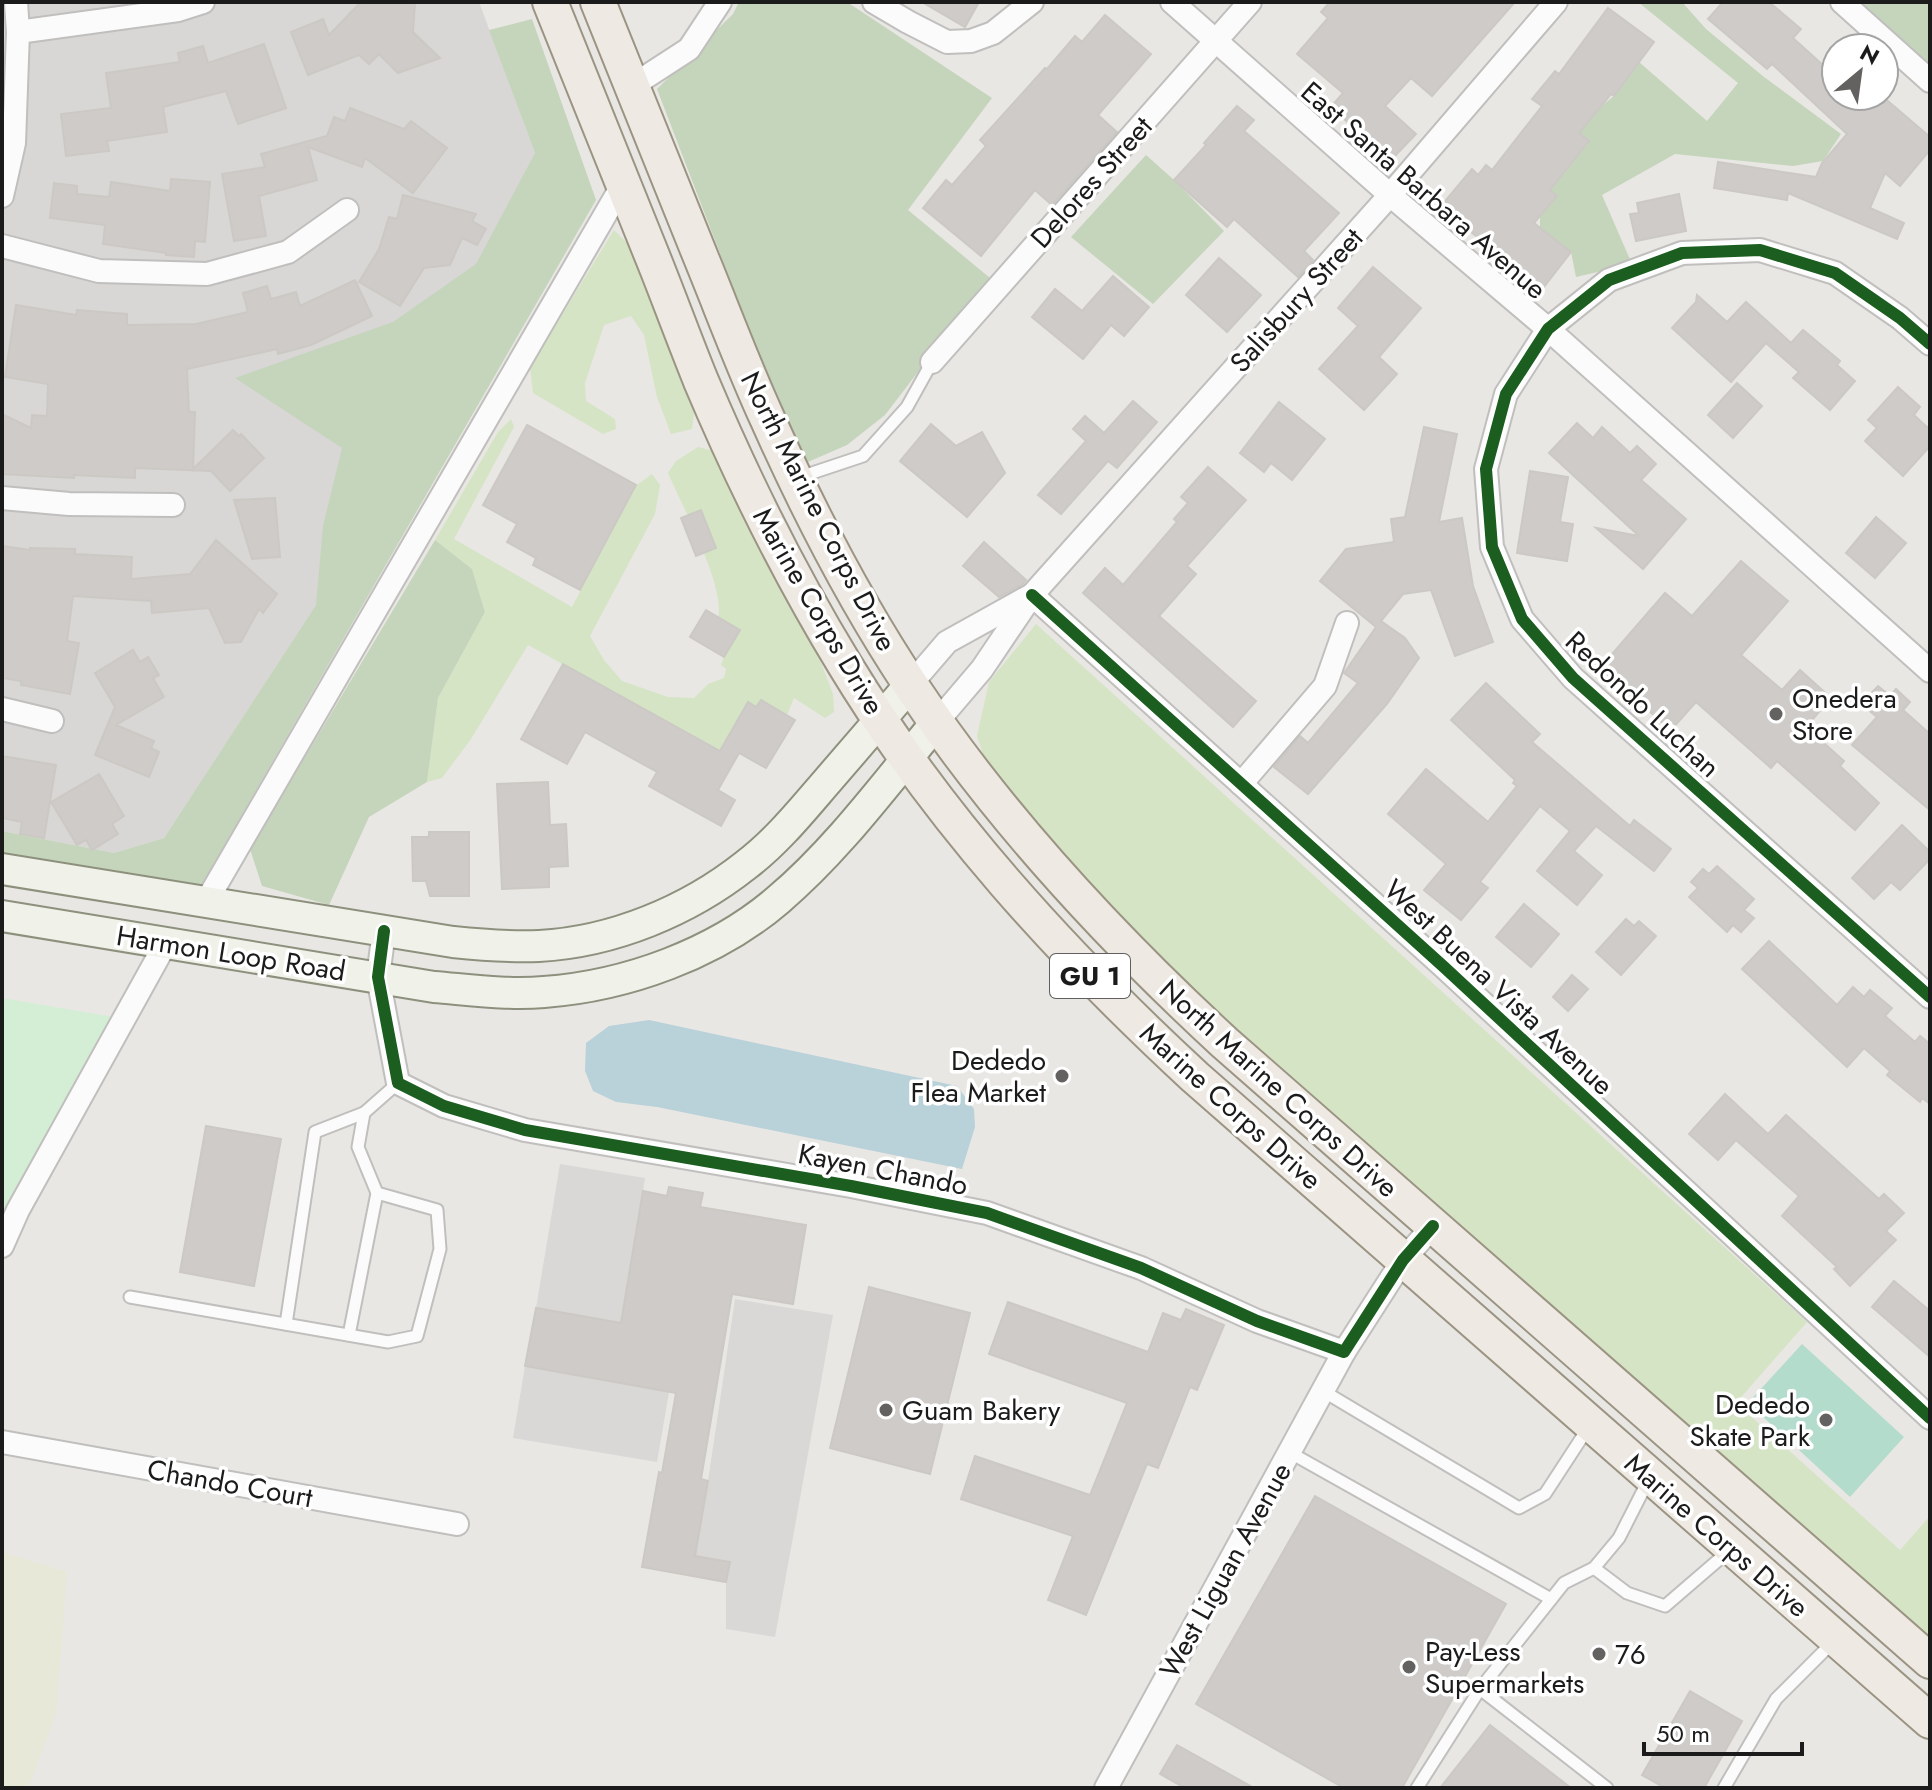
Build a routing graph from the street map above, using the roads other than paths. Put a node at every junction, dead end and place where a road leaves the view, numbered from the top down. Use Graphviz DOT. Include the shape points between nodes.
graph roads {
  1 [pos="16,2"];
  2 [pos="203,2"];
  3 [pos="550,2"];
  4 [pos="598,2"];
  5 [pos="720,2"];
  6 [pos="874,2"];
  7 [pos="1032,2"];
  8 [pos="1172,2"];
  9 [pos="1250,2"];
  10 [pos="1556,2"];
  11 [pos="1842,2"];
  12 [pos="18,32"];
  13 [pos="1216,42"];
  14 [pos="1930,81"];
  15 [pos="632,86"];
  16 [pos="623,184"];
  17 [pos="1390,195"];
  18 [pos="2,196"];
  19 [pos="347,210"];
  20 [pos="2,246"];
  21 [pos="1548,329"];
  22 [pos="1930,344"];
  23 [pos="932,362"];
  24 [pos="796,479"];
  25 [pos="2,498"];
  26 [pos="173,505"];
  27 [pos="1032,595"];
  28 [pos="1347,623"];
  29 [pos="1930,671"];
  30 [pos="910,685"];
  31 [pos="2,709"];
  32 [pos="880,720"];
  33 [pos="52,721"];
  34 [pos="936,723"];
  35 [pos="906,759"];
  36 [pos="1241,784"];
  37 [pos="2,869"];
  38 [pos="206,902"];
  39 [pos="2,916"];
  40 [pos="384,931"];
  41 [pos="166,943"];
  42 [pos="378,977"];
  43 [pos="1930,997"];
  44 [pos="398,1083"];
  45 [pos="364,1113"];
  46 [pos="377,1193"];
  47 [pos="1433,1226"];
  48 [pos="2,1246"];
  49 [pos="1403,1260"];
  50 [pos="130,1297"];
  51 [pos="286,1324"];
  52 [pos="349,1335"];
  53 [pos="1344,1352"];
  54 [pos="1323,1391"];
  55 [pos="1930,1418"];
  56 [pos="1591,1424"];
  57 [pos="2,1442"];
  58 [pos="1289,1452"];
  59 [pos="1651,1477"];
  60 [pos="457,1524"];
  61 [pos="1732,1548"];
  62 [pos="1594,1568"];
  63 [pos="1551,1599"];
  64 [pos="1836,1639"];
  65 [pos="1930,1661"];
  66 [pos="1480,1689"];
  67 [pos="1929,1712"];
  68 [pos="1106,1788"];
  69 [pos="1417,1788"];
  70 [pos="1607,1788"];
  71 [pos="1724,1788"];
  1 -- 12 [label="street"];
  2 -- 12 [label="street"];
  3 -- 16 [label="main road, Marine Corps Drive / GU 1"];
  4 -- 15 [label="main road, North Marine Corps Drive / GU 1"];
  5 -- 15 [label="street" via="689,49"];
  6 -- 7 [label="street" via="947,42 993,33"];
  8 -- 13 [label="street, East Santa Barbara Avenue"];
  9 -- 13 [label="street, Delores Street"];
  10 -- 17 [label="street, Salisbury Street"];
  11 -- 14 [label="street"];
  12 -- 18 [label="street" via="14,143"];
  13 -- 17 [label="street, East Santa Barbara Avenue"];
  13 -- 23 [label="street, Delores Street"];
  15 -- 24 [label="main road, North Marine Corps Drive / GU 1" via="743,363"];
  16 -- 32 [label="main road, Marine Corps Drive / GU 1" via="754,496 815,614"];
  16 -- 38 [label="street"];
  17 -- 21 [label="street, East Santa Barbara Avenue"];
  17 -- 27 [label="street, Salisbury Street"];
  19 -- 20 [label="street" via="288,252 207,274 99,271"];
  21 -- 22 [label="street, Redondo Luchan" via="1609,280 1682,253 1760,250 1835,273"];
  21 -- 29 [label="street, East Santa Barbara Avenue"];
  21 -- 43 [label="street, Redondo Luchan" via="1506,394 1486,469 1492,547 1522,619 1573,678"];
  23 -- 24 [label="lane" via="907,407 863,456"];
  24 -- 30 [label="main road, North Marine Corps Drive / GU 1"];
  25 -- 26 [label="street"];
  27 -- 30 [label="street, Salisbury Street" via="947,642"];
  27 -- 34 [label="street, Salisbury Street" via="982,669"];
  27 -- 36 [label="street, West Buena Vista Avenue"];
  28 -- 36 [label="street" via="1325,686"];
  30 -- 32 [label="main road, Harmon Loop Road"];
  30 -- 34 [label="main road, North Marine Corps Drive / GU 1"];
  31 -- 33 [label="street"];
  32 -- 35 [label="main road, Marine Corps Drive / GU 1"];
  32 -- 40 [label="main road, Harmon Loop Road" via="748,865 672,911 628,929 540,946 453,942"];
  34 -- 35 [label="main road, Harmon Loop Road"];
  34 -- 47 [label="main road, North Marine Corps Drive / GU 1" via="1007,815 1131,954"];
  35 -- 42 [label="main road, Harmon Loop Road" via="848,829 777,900 692,953 643,973 544,992 496,993"];
  35 -- 49 [label="main road, Marine Corps Drive / GU 1" via="1017,896 1100,985 1195,1077"];
  36 -- 55 [label="street, West Buena Vista Avenue"];
  37 -- 38 [label="main road, Harmon Loop Road"];
  38 -- 40 [label="main road, Harmon Loop Road"];
  39 -- 41 [label="main road, Harmon Loop Road"];
  40 -- 42 [label="street"];
  41 -- 42 [label="main road, Harmon Loop Road"];
  41 -- 48 [label="street"];
  42 -- 44 [label="street"];
  44 -- 45 [label="lane"];
  44 -- 53 [label="street, Kayen Chando" via="444,1106 525,1130 987,1213 1141,1268 1257,1321"];
  45 -- 46 [label="lane" via="358,1147"];
  45 -- 51 [label="lane" via="315,1132"];
  46 -- 52 [label="lane"];
  46 -- 52 [label="lane" via="437,1210 440,1249 417,1336 388,1342"];
  47 -- 49 [label="street"];
  47 -- 65 [label="main road, North Marine Corps Drive / GU 1"];
  49 -- 53 [label="street"];
  49 -- 56 [label="main road, Marine Corps Drive / GU 1"];
  50 -- 51 [label="lane"];
  51 -- 52 [label="lane"];
  53 -- 54 [label="street, West Liguan Avenue"];
  54 -- 56 [label="lane" via="1519,1508 1545,1494"];
  54 -- 58 [label="street, West Liguan Avenue"];
  56 -- 59 [label="main road, Marine Corps Drive / GU 1"];
  57 -- 60 [label="street, Chando Court"];
  58 -- 63 [label="lane"];
  58 -- 68 [label="street, West Liguan Avenue"];
  59 -- 61 [label="main road, Marine Corps Drive / GU 1"];
  59 -- 62 [label="lane" via="1619,1538"];
  61 -- 62 [label="lane" via="1665,1606 1627,1593"];
  61 -- 64 [label="main road, Marine Corps Drive / GU 1"];
  62 -- 63 [label="lane" via="1564,1583"];
  63 -- 66 [label="lane"];
  64 -- 67 [label="main road, Marine Corps Drive / GU 1"];
  64 -- 71 [label="lane" via="1776,1699"];
  66 -- 69 [label="lane"];
  66 -- 70 [label="lane"];
}
